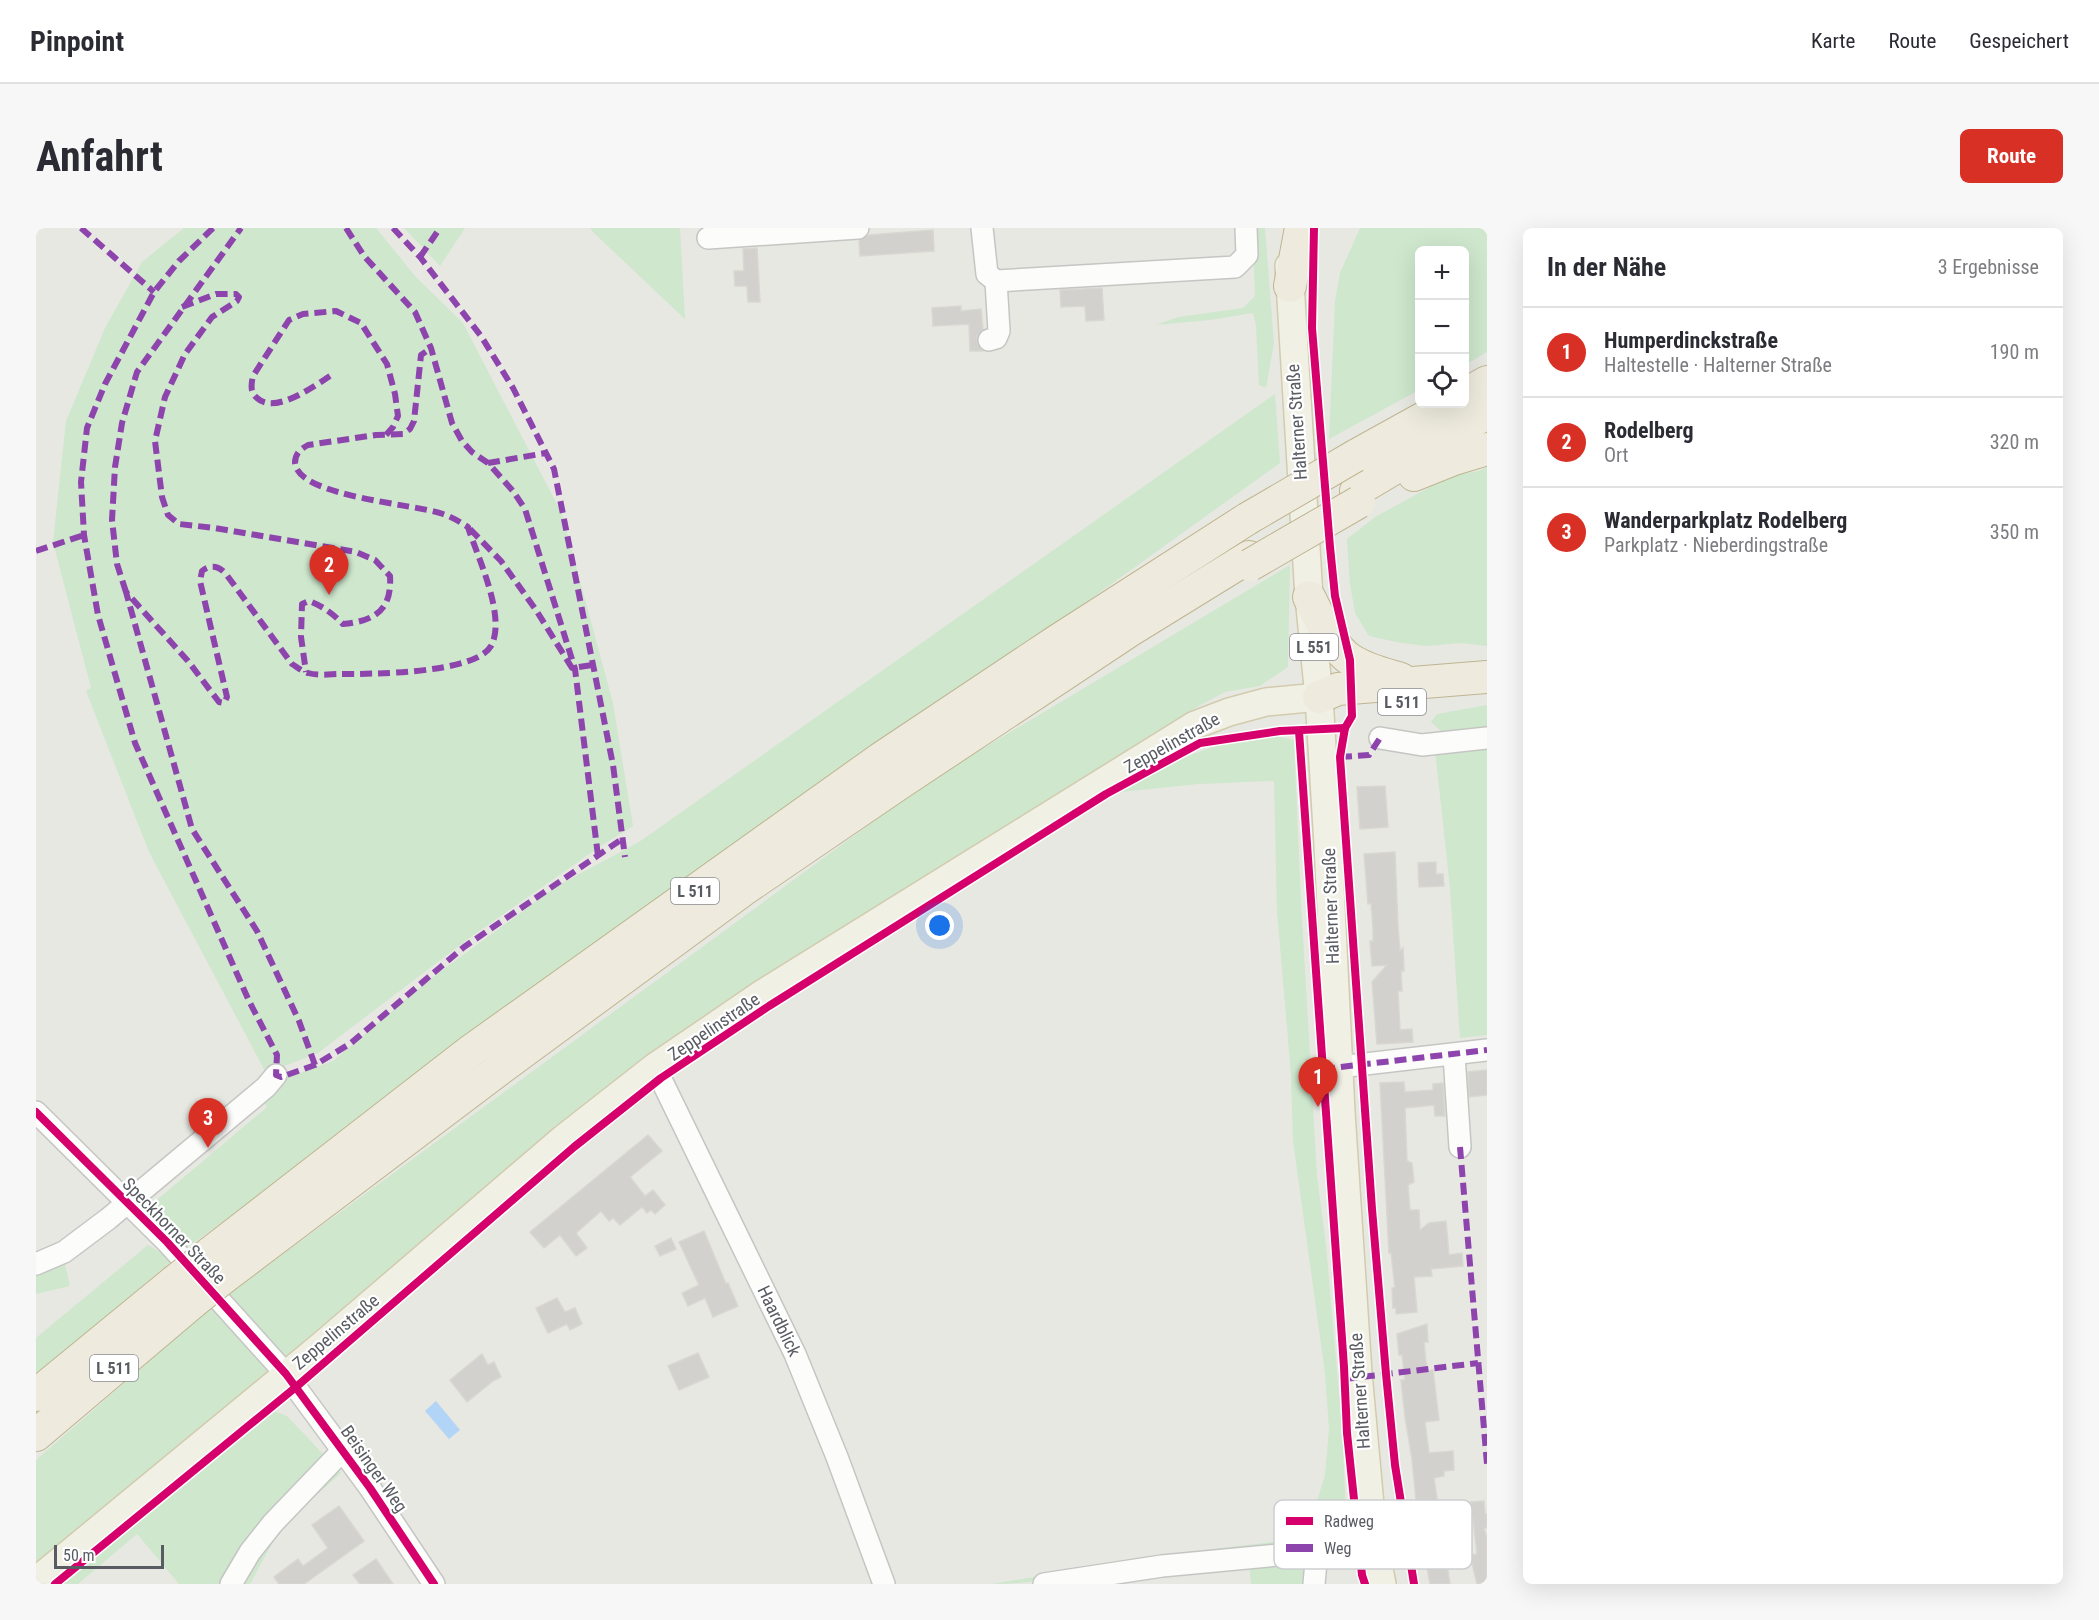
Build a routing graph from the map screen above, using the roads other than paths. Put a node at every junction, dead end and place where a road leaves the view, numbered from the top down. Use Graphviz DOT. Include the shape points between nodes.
graph roads {
  1 [pos="858,228"];
  2 [pos="982,228"];
  3 [pos="1246,228"];
  4 [pos="1287,228"];
  5 [pos="1301,228"];
  6 [pos="708,238"];
  7 [pos="996,281"];
  8 [pos="1290,286"];
  9 [pos="989,340"];
  10 [pos="1487,382"];
  11 [pos="1469,392"];
  12 [pos="1442,408"];
  13 [pos="1487,413"];
  14 [pos="1487,449"];
  15 [pos="1358,497"];
  16 [pos="1308,597"];
  17 [pos="1487,677"];
  18 [pos="1416,683"];
  19 [pos="1487,694"];
  20 [pos="1319,697"];
  21 [pos="1380,738"];
  22 [pos="1487,738"];
  23 [pos="1487,1050"];
  24 [pos="1454,1055"];
  25 [pos="655,1067"];
  26 [pos="1339,1067"];
  27 [pos="276,1075"];
  28 [pos="36,1112"];
  29 [pos="1460,1147"];
  30 [pos="127,1203"];
  31 [pos="36,1264"];
  32 [pos="218,1264"];
  33 [pos="184,1291"];
  34 [pos="286,1374"];
  35 [pos="36,1395"];
  36 [pos="36,1435"];
  37 [pos="343,1450"];
  38 [pos="1370,1500"];
  39 [pos="1274,1555"];
  40 [pos="1315,1569"];
  41 [pos="1379,1569"];
  42 [pos="36,1581"];
  43 [pos="231,1584"];
  44 [pos="434,1584"];
  45 [pos="884,1584"];
  46 [pos="1044,1584"];
  47 [pos="1314,1584"];
  48 [pos="1382,1584"];
  1 -- 6 [label="street"];
  2 -- 7 [label="street" via="987,274"];
  3 -- 7 [label="street" via="1247,255 1235,267"];
  4 -- 8 [label="main road, Halterner Straße / L 551"];
  5 -- 8 [label="highway"];
  7 -- 9 [label="street" via="999,331 996,338"];
  8 -- 16 [label="main road, Halterner Straße / L 551"];
  10 -- 11 [label="highway"];
  12 -- 32 [label="highway, L 511, bridge" via="1247,519 880,759 472,1050"];
  13 -- 15 [label="highway, L 511"];
  14 -- 15 [label="highway, L 511"];
  15 -- 32 [label="highway, L 511" via="1101,649 900,783 743,890 501,1068"];
  16 -- 18 [label="highway, L 511" via="1334,642 1350,660 1375,672"];
  16 -- 20 [label="main road, Halterner Straße / L 551"];
  17 -- 18 [label="highway, L 511"];
  18 -- 20 [label="highway, L 511" via="1338,688"];
  19 -- 20 [label="highway, L 511" via="1338,705"];
  20 -- 25 [label="main road, Zeppelinstraße" via="1266,702 1195,725 762,994"];
  20 -- 26 [label="main road, Halterner Straße"];
  21 -- 22 [label="street" via="1422,745"];
  23 -- 24 [label="street"];
  24 -- 26 [label="street"];
  24 -- 29 [label="street"];
  25 -- 34 [label="main road, Zeppelinstraße" via="563,1139"];
  25 -- 45 [label="street, Haardblick" via="795,1354"];
  26 -- 38 [label="main road, Halterner Straße"];
  27 -- 30 [label="street"];
  28 -- 30 [label="street, Speckhorner Straße"];
  30 -- 31 [label="street" via="64,1252"];
  30 -- 34 [label="street, Speckhorner Straße"];
  32 -- 33 [label="highway, L 511, bridge"];
  33 -- 35 [label="highway, L 511"];
  33 -- 36 [label="highway, L 511"];
  34 -- 37 [label="street, Beisinger Weg"];
  34 -- 42 [label="main road, Zeppelinstraße"];
  37 -- 43 [label="street" via="273,1523"];
  37 -- 44 [label="street, Beisinger Weg"];
  39 -- 46 [label="street" via="1162,1566"];
  40 -- 47 [label="street"];
  41 -- 48 [label="main road, Halterner Straße"];
}
